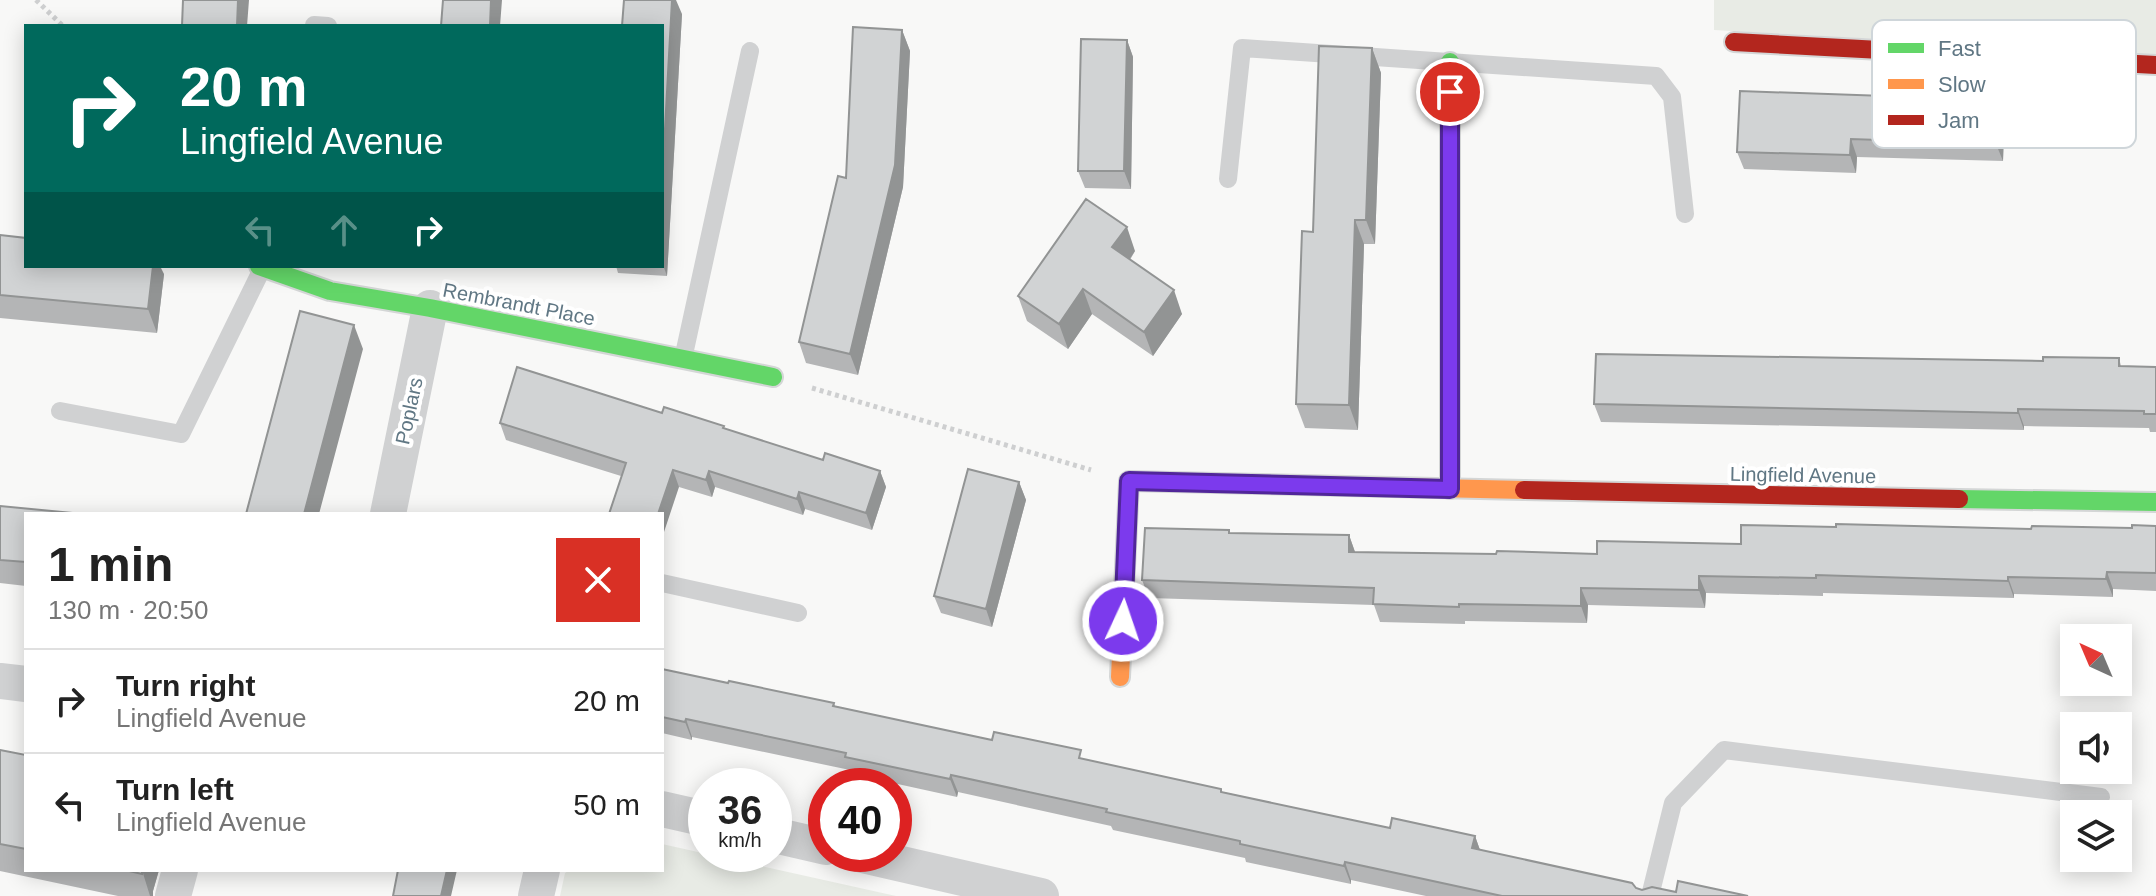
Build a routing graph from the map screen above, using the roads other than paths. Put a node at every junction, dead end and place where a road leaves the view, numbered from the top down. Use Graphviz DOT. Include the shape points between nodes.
graph roads {
  1 [pos="1734,42"];
  2 [pos="1872,50"];
  3 [pos="750,51"];
  4 [pos="1450,62"];
  5 [pos="2136,64"];
  6 [pos="2156,65"];
  7 [pos="1228,179"];
  8 [pos="1685,214"];
  9 [pos="260,268"];
  10 [pos="269,268"];
  11 [pos="430,308"];
  12 [pos="683,359"];
  13 [pos="773,377"];
  14 [pos="60,411"];
  15 [pos="1450,489"];
  16 [pos="2156,502"];
  17 [pos="388,512"];
  18 [pos="664,583"];
  19 [pos="798,613"];
  20 [pos="1120,677"];
  21 [pos="0,681"];
  22 [pos="24,684"];
  23 [pos="2101,797"];
  24 [pos="664,809"];
  25 [pos="688,815"];
  26 [pos="912,866"];
  27 [pos="179,872"];
  28 [pos="542,872"];
  29 [pos="173,896"];
  30 [pos="536,896"];
  31 [pos="1041,896"];
  32 [pos="1650,896"];
  1 -- 2 [label="street"];
  3 -- 12 [label="lane"];
  4 -- 7 [label="lane" via="1242,48"];
  4 -- 8 [label="lane" via="1656,76 1672,97"];
  4 -- 15 [label="street"];
  5 -- 6 [label="street"];
  9 -- 14 [label="lane" via="181,434"];
  10 -- 11 [label="street, Rembrandt Place"];
  11 -- 12 [label="street, Rembrandt Place"];
  11 -- 17 [label="street, Poplars"];
  12 -- 13 [label="street, Rembrandt Place"];
  15 -- 16 [label="street, Lingfield Avenue"];
  15 -- 20 [label="street, Lingfield Avenue" via="1129,481"];
  18 -- 19 [label="lane"];
  21 -- 22 [label="street"];
  23 -- 32 [label="lane" via="1724,750 1673,803"];
  24 -- 25 [label="street"];
  26 -- 31 [label="street"];
  27 -- 29 [label="street"];
  28 -- 30 [label="street"];
}
